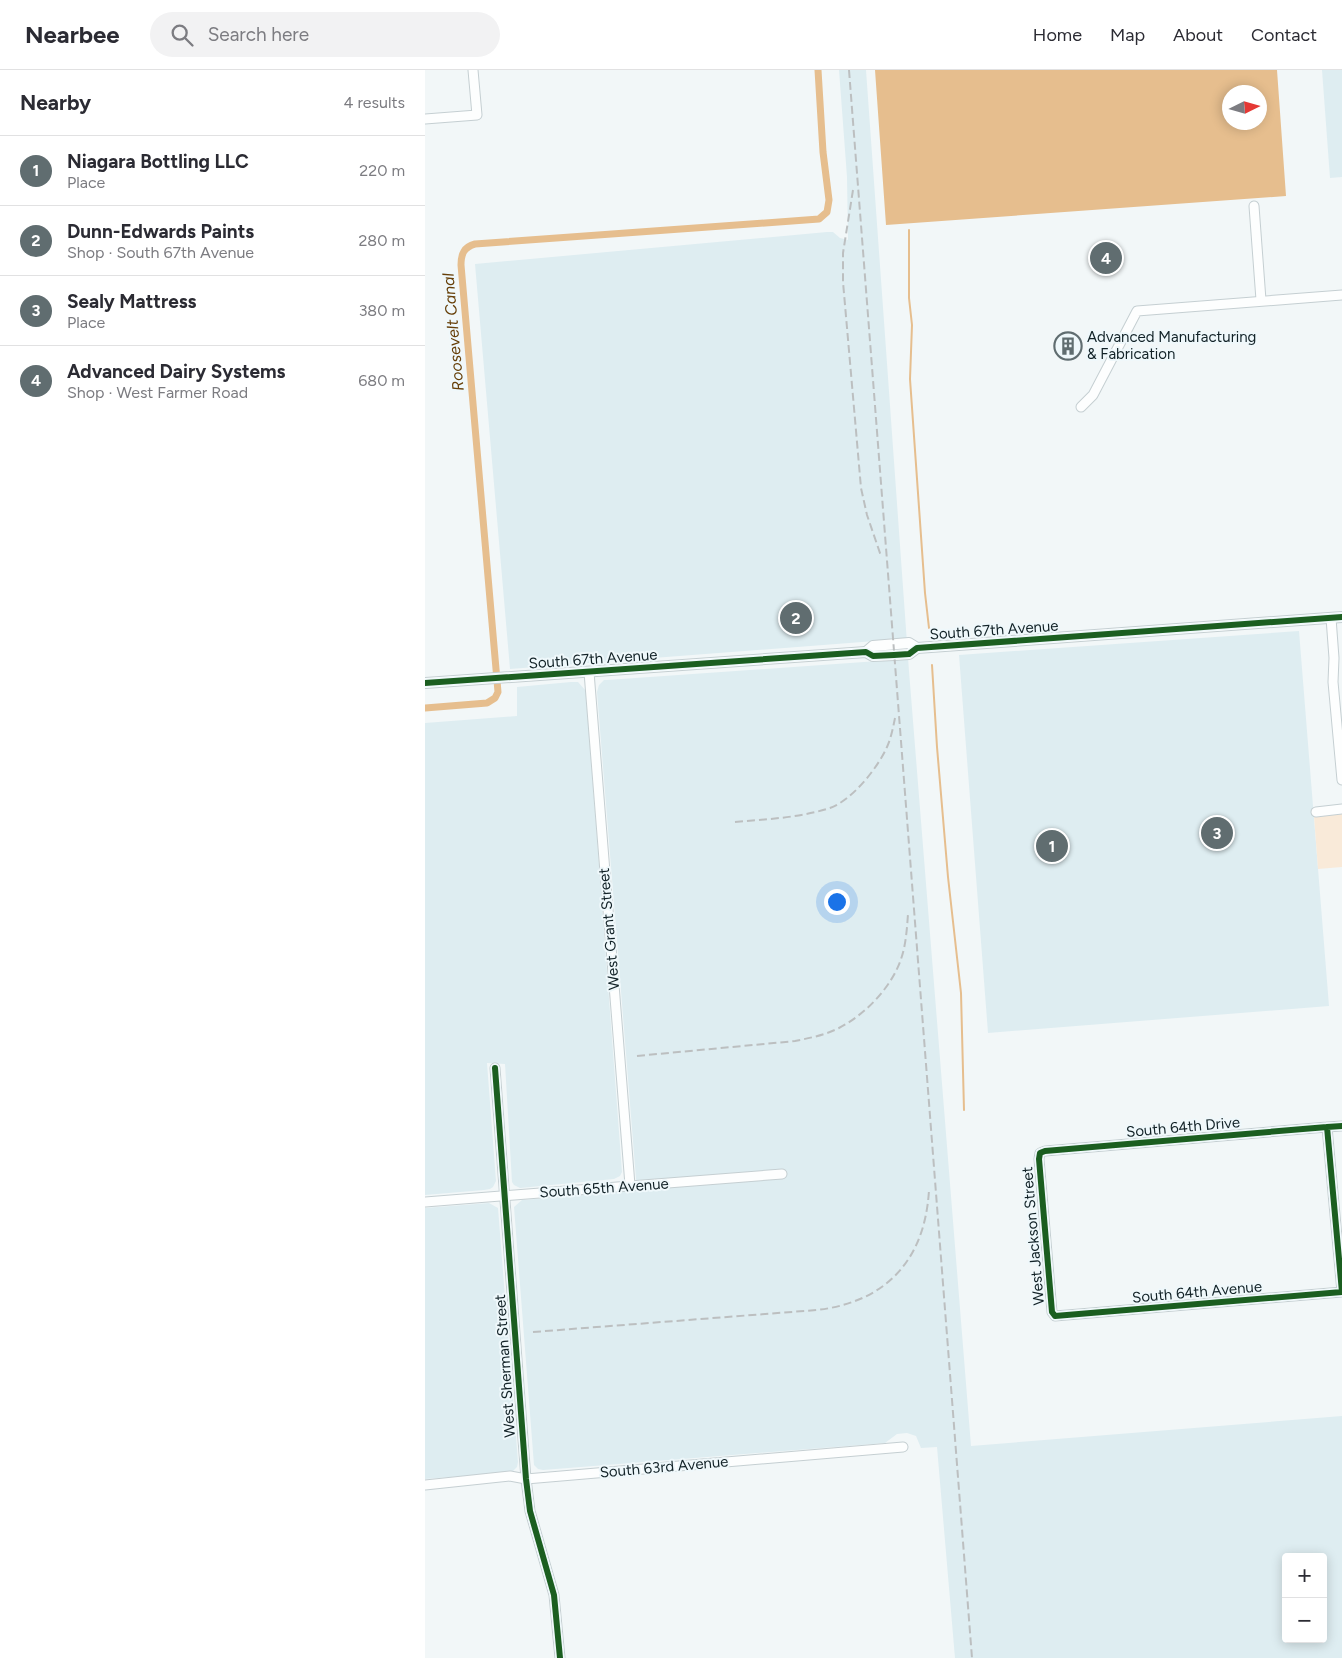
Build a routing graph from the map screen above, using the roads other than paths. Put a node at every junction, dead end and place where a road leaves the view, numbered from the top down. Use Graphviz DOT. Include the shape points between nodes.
graph roads {
  1 [pos="473,70"];
  2 [pos="425,119"];
  3 [pos="1254,206"];
  4 [pos="1342,295"];
  5 [pos="1261,300"];
  6 [pos="1081,407"];
  7 [pos="1342,617"];
  8 [pos="1331,618"];
  9 [pos="589,672"];
  10 [pos="1338,673"];
  11 [pos="425,683"];
  12 [pos="1342,780"];
  13 [pos="1342,810"];
  14 [pos="1316,812"];
  15 [pos="495,1068"];
  16 [pos="1342,1126"];
  17 [pos="1327,1127"];
  18 [pos="1040,1153"];
  19 [pos="782,1174"];
  20 [pos="630,1186"];
  21 [pos="504,1195"];
  22 [pos="425,1202"];
  23 [pos="1342,1292"];
  24 [pos="1055,1316"];
  25 [pos="903,1447"];
  26 [pos="526,1479"];
  27 [pos="425,1485"];
  28 [pos="560,1658"];
  1 -- 2 [label="street" via="477,114"];
  3 -- 5 [label="street"];
  4 -- 5 [label="street"];
  5 -- 6 [label="street" via="1137,311 1093,395"];
  7 -- 8 [label="main road, South 67th Avenue"];
  8 -- 9 [label="main road, South 67th Avenue" via="917,648 909,643 879,645 866,652"];
  8 -- 10 [label="street"];
  9 -- 11 [label="main road, South 67th Avenue"];
  9 -- 20 [label="street, West Grant Street"];
  10 -- 12 [label="street"];
  13 -- 14 [label="street"];
  15 -- 21 [label="street, West Sherman Street"];
  16 -- 17 [label="street, South 64th Drive"];
  17 -- 18 [label="street, South 64th Drive"];
  17 -- 23 [label="street"];
  18 -- 24 [label="street, West Jackson Street" via="1051,1303"];
  19 -- 20 [label="street, South 65th Avenue"];
  20 -- 21 [label="street, South 65th Avenue"];
  21 -- 22 [label="street, South 65th Avenue"];
  21 -- 26 [label="street, West Sherman Street"];
  23 -- 24 [label="street, South 64th Avenue"];
  25 -- 26 [label="street, South 63rd Avenue"];
  26 -- 27 [label="street, South 63rd Avenue" via="510,1476"];
  26 -- 28 [label="street, West Sherman Street" via="532,1519 555,1595"];
}
